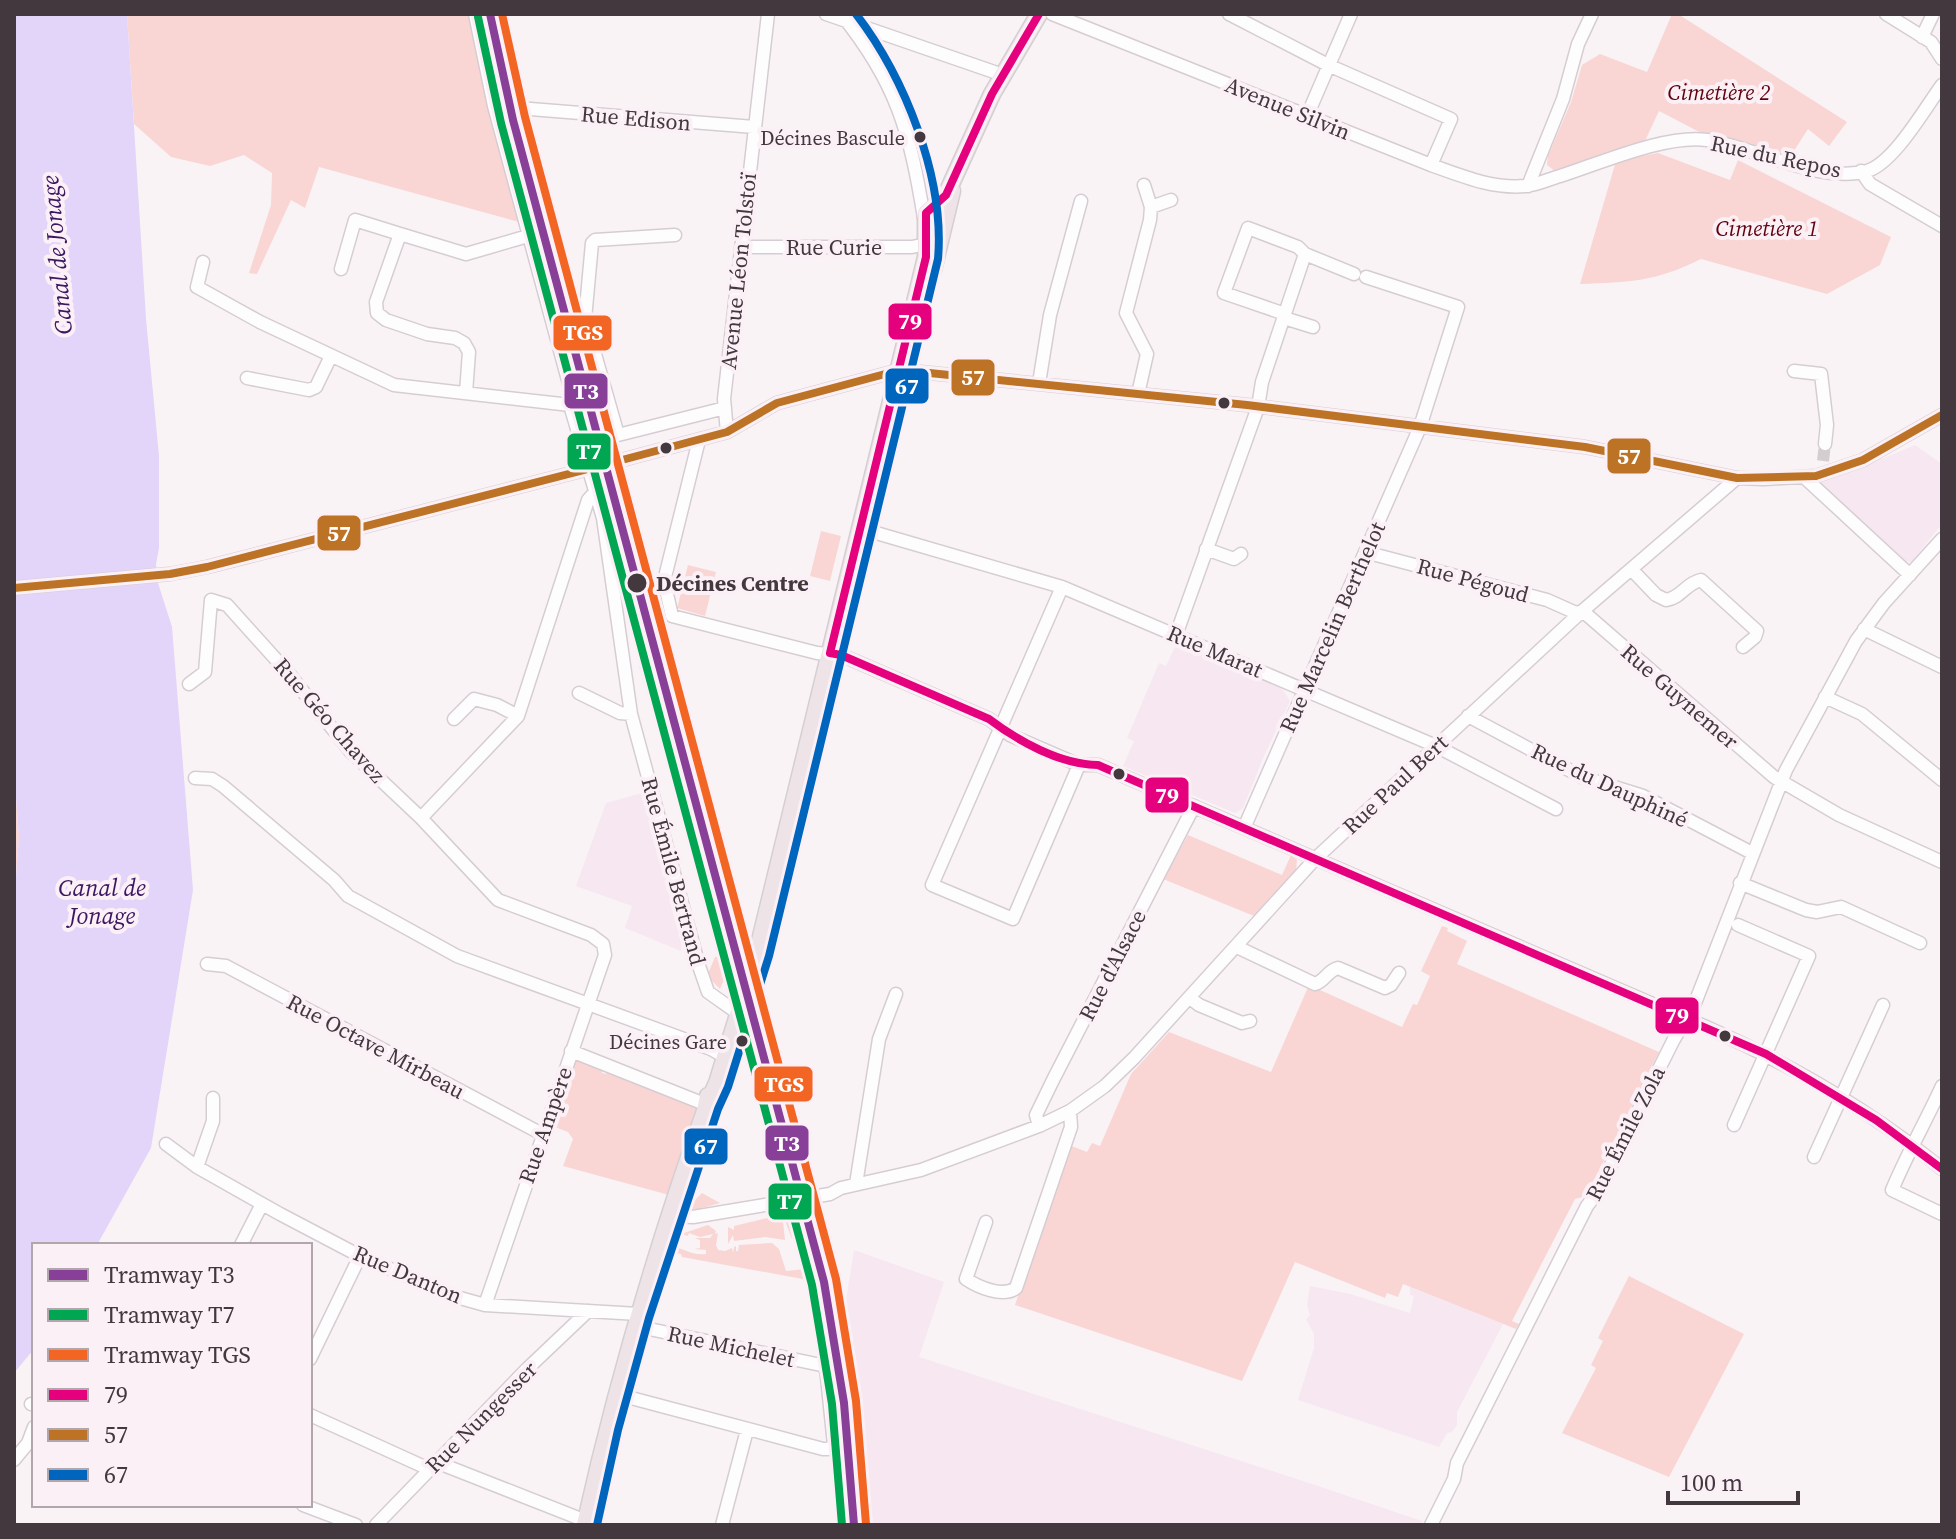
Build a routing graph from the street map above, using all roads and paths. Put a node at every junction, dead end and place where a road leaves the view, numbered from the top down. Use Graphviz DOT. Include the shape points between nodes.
graph roads {
  1 [pos="475,14"];
  2 [pos="768,14"];
  3 [pos="826,14"];
  4 [pos="1039,14"];
  5 [pos="1052,14"];
  6 [pos="1229,14"];
  7 [pos="1351,14"];
  8 [pos="1592,14"];
  9 [pos="1886,14"];
  10 [pos="1933,14"];
  11 [pos="843,17"];
  12 [pos="1932,39"];
  13 [pos="1942,59"];
  14 [pos="1328,65"];
  15 [pos="1003,75"];
  16 [pos="1942,85"];
  17 [pos="518,108"];
  18 [pos="1307,116"];
  19 [pos="754,127"];
  20 [pos="1431,165"];
  21 [pos="1861,171"];
  22 [pos="1144,185"];
  23 [pos="1528,186"];
  24 [pos="1171,200"];
  25 [pos="1081,201"];
  26 [pos="1151,207"];
  27 [pos="935,215"];
  28 [pos="1942,226"];
  29 [pos="400,234"];
  30 [pos="675,235"];
  31 [pos="528,236"];
  32 [pos="926,244"];
  33 [pos="741,247"];
  34 [pos="1305,254"];
  35 [pos="203,262"];
  36 [pos="341,269"];
  37 [pos="1284,316"];
  38 [pos="1313,327"];
  39 [pos="331,356"];
  40 [pos="900,370"];
  41 [pos="1794,371"];
  42 [pos="247,378"];
  43 [pos="1039,383"];
  44 [pos="466,393"];
  45 [pos="1138,394"];
  46 [pos="570,405"];
  47 [pos="1258,407"];
  48 [pos="725,408"];
  49 [pos="1942,415"];
  50 [pos="1420,427"];
  51 [pos="727,432"];
  52 [pos="699,440"];
  53 [pos="1825,444"];
  54 [pos="588,469"];
  55 [pos="1804,477"];
  56 [pos="1737,478"];
  57 [pos="595,492"];
  58 [pos="859,528"];
  59 [pos="1942,539"];
  60 [pos="1206,549"];
  61 [pos="1365,552"];
  62 [pos="1241,554"];
  63 [pos="1632,570"];
  64 [pos="1910,575"];
  65 [pos="1062,587"];
  66 [pos="14,588"];
  67 [pos="1580,613"];
  68 [pos="1864,629"];
  69 [pos="1176,635"];
  70 [pos="1743,647"];
  71 [pos="830,653"];
  72 [pos="1942,667"];
  73 [pos="189,684"];
  74 [pos="1305,689"];
  75 [pos="579,693"];
  76 [pos="1825,697"];
  77 [pos="631,714"];
  78 [pos="518,716"];
  79 [pos="1468,716"];
  80 [pos="454,719"];
  81 [pos="1002,728"];
  82 [pos="1436,746"];
  83 [pos="1079,765"];
  84 [pos="195,778"];
  85 [pos="1942,780"];
  86 [pos="1780,781"];
  87 [pos="1194,806"];
  88 [pos="1556,809"];
  89 [pos="421,818"];
  90 [pos="1244,828"];
  91 [pos="1752,853"];
  92 [pos="1315,859"];
  93 [pos="1942,862"];
  94 [pos="1740,883"];
  95 [pos="1738,925"];
  96 [pos="1920,943"];
  97 [pos="603,944"];
  98 [pos="1237,947"];
  99 [pos="207,964"];
  100 [pos="1399,973"];
  101 [pos="896,994"];
  102 [pos="1190,998"];
  103 [pos="588,1002"];
  104 [pos="1883,1005"];
  105 [pos="735,1011"];
  106 [pos="1686,1019"];
  107 [pos="1250,1021"];
  108 [pos="571,1051"];
  109 [pos="722,1054"];
  110 [pos="1766,1054"];
  111 [pos="1942,1086"];
  112 [pos="213,1098"];
  113 [pos="1841,1098"];
  114 [pos="707,1105"];
  115 [pos="1070,1111"];
  116 [pos="1734,1125"];
  117 [pos="1039,1126"];
  118 [pos="542,1134"];
  119 [pos="166,1144"];
  120 [pos="1911,1145"];
  121 [pos="1923,1154"];
  122 [pos="1814,1157"];
  123 [pos="1942,1157"];
  124 [pos="197,1167"];
  125 [pos="1942,1169"];
  126 [pos="856,1184"];
  127 [pos="262,1204"];
  128 [pos="1942,1214"];
  129 [pos="671,1216"];
  130 [pos="986,1222"];
  131 [pos="242,1243"];
  132 [pos="360,1256"];
  133 [pos="485,1305"];
  134 [pos="588,1311"];
  135 [pos="637,1320"];
  136 [pos="316,1333"];
  137 [pos="616,1394"];
  138 [pos="312,1416"];
  139 [pos="747,1430"];
  140 [pos="32,1432"];
  141 [pos="14,1460"];
  142 [pos="433,1465"];
  143 [pos="308,1507"];
  144 [pos="586,1523"];
  145 [pos="356,1525"];
  146 [pos="376,1525"];
  147 [pos="722,1525"];
  148 [pos="1431,1525"];
  1 -- 31 [label="street, Rue Émile Bertrand"];
  2 -- 19 [label="street, Avenue Léon Tolstoï"];
  3 -- 11 [label="street"];
  4 -- 15 [label="main road"];
  5 -- 18 [label="street, Avenue Silvin"];
  6 -- 14 [label="street"];
  7 -- 14 [label="street"];
  8 -- 23 [label="street"];
  9 -- 12 [label="street"];
  10 -- 12 [label="street"];
  11 -- 15 [label="street"];
  11 -- 27 [label="street" via="879,66 911,141 922,195"];
  12 -- 13 [label="street"];
  14 -- 18 [label="street"];
  14 -- 20 [label="street" via="1451,119"];
  15 -- 27 [label="main road"];
  16 -- 21 [label="street, Rue du Repos" via="1889,157"];
  17 -- 19 [label="street, Rue Edison"];
  18 -- 20 [label="street, Avenue Silvin"];
  19 -- 33 [label="street, Avenue Léon Tolstoï"];
  20 -- 23 [label="street, Avenue Silvin" via="1472,180"];
  21 -- 23 [label="street, Rue du Repos" via="1825,172 1705,140 1669,141"];
  21 -- 28 [label="street" via="1870,184"];
  22 -- 26 [label="street"];
  24 -- 26 [label="street"];
  25 -- 43 [label="street" via="1050,315"];
  26 -- 45 [label="street" via="1126,313 1147,354"];
  27 -- 32 [label="main road"];
  27 -- 40 [label="main road" via="913,351"];
  29 -- 31 [label="street" via="466,254"];
  29 -- 36 [label="street" via="355,220"];
  29 -- 44 [label="street" via="376,302 377,313 464,343 469,352"];
  30 -- 48 [label="street" via="592,243 585,319 618,435"];
  31 -- 46 [label="street, Rue Émile Bertrand" via="572,395"];
  32 -- 33 [label="street, Rue Curie"];
  32 -- 40 [label="main road"];
  33 -- 48 [label="street, Avenue Léon Tolstoï"];
  34 -- 37 [label="street"];
  34 -- 37 [label="street" via="1248,228 1224,293"];
  34 -- 50 [label="street, Rue Marcelin Berthelot" via="1458,307"];
  35 -- 39 [label="street" via="197,287"];
  37 -- 38 [label="street"];
  37 -- 47 [label="street"];
  39 -- 42 [label="street" via="316,387 309,390"];
  39 -- 44 [label="street" via="394,385"];
  40 -- 43 [label="street"];
  40 -- 51 [label="street" via="777,403"];
  40 -- 58 [label="main road"];
  41 -- 53 [label="street" via="1821,374"];
  43 -- 45 [label="street"];
  44 -- 46 [label="street"];
  45 -- 47 [label="street"];
  46 -- 54 [label="street, Rue Émile Bertrand"];
  47 -- 50 [label="street"];
  47 -- 60 [label="street"];
  48 -- 51 [label="street, Avenue Léon Tolstoï"];
  49 -- 55 [label="street" via="1863,460 1823,467"];
  50 -- 56 [label="street" via="1585,447"];
  50 -- 61 [label="street, Rue Marcelin Berthelot"];
  51 -- 52 [label="street"];
  52 -- 54 [label="street"];
  52 -- 71 [label="street" via="664,581 672,616"];
  54 -- 57 [label="street, Rue Émile Bertrand"];
  54 -- 66 [label="street" via="216,565"];
  55 -- 56 [label="street"];
  55 -- 64 [label="street"];
  56 -- 63 [label="street, Rue Paul Bert"];
  57 -- 77 [label="street, Rue Émile Bertrand"];
  57 -- 78 [label="street" via="588,500"];
  58 -- 65 [label="street, Rue Marat"];
  58 -- 71 [label="main road"];
  59 -- 64 [label="street, Rue Émile Zola"];
  60 -- 62 [label="street" via="1234,559"];
  60 -- 69 [label="street"];
  61 -- 67 [label="street, Rue Pégoud"];
  61 -- 74 [label="street, Rue Marcelin Berthelot"];
  63 -- 67 [label="street, Rue Paul Bert"];
  63 -- 70 [label="street" via="1666,600 1701,580 1757,631"];
  64 -- 68 [label="street, Rue Émile Zola"];
  65 -- 69 [label="street, Rue Marat"];
  65 -- 81 [label="street"];
  67 -- 79 [label="street, Rue Paul Bert"];
  67 -- 86 [label="street, Rue Guynemer"];
  68 -- 72 [label="street"];
  68 -- 76 [label="street, Rue Émile Zola"];
  69 -- 74 [label="street, Rue Marat"];
  71 -- 81 [label="street"];
  71 -- 105 [label="main road" via="760,934"];
  73 -- 89 [label="street, Rue Géo Chavez" via="205,672 211,600 227,605 351,752"];
  74 -- 82 [label="street, Rue Marat"];
  74 -- 90 [label="street, Rue Marcelin Berthelot"];
  75 -- 77 [label="street"];
  76 -- 85 [label="street" via="1862,714"];
  76 -- 86 [label="street, Rue Émile Zola"];
  77 -- 105 [label="street, Rue Émile Bertrand" via="708,992"];
  78 -- 80 [label="street" via="474,699"];
  78 -- 89 [label="street"];
  79 -- 82 [label="street, Rue Paul Bert"];
  79 -- 91 [label="street, Rue du Dauphiné" via="1582,777 1643,796"];
  81 -- 83 [label="street"];
  81 -- 83 [label="street" via="932,885 1013,919"];
  82 -- 88 [label="street, Rue Marat"];
  82 -- 92 [label="street, Rue Paul Bert"];
  83 -- 87 [label="street" via="1098,765"];
  84 -- 103 [label="street" via="223,786 348,896 457,956"];
  86 -- 91 [label="street, Rue Émile Zola"];
  86 -- 93 [label="street, Rue Guynemer" via="1839,815"];
  87 -- 90 [label="street"];
  87 -- 117 [label="street, Rue d'Alsace" via="1036,1115"];
  89 -- 97 [label="street, Rue Géo Chavez" via="498,900"];
  90 -- 92 [label="street"];
  91 -- 94 [label="street, Rue Émile Zola"];
  92 -- 98 [label="street, Rue Paul Bert"];
  92 -- 106 [label="street"];
  94 -- 96 [label="street" via="1806,910 1841,907"];
  94 -- 106 [label="street, Rue Émile Zola"];
  95 -- 110 [label="street" via="1809,956"];
  97 -- 103 [label="street, Rue Ampère" via="605,955"];
  98 -- 100 [label="street" via="1315,984 1338,968 1385,988"];
  98 -- 102 [label="street, Rue Paul Bert"];
  99 -- 118 [label="street, Rue Octave Mirbeau" via="226,966"];
  101 -- 126 [label="street" via="879,1039"];
  102 -- 107 [label="street" via="1242,1023"];
  102 -- 115 [label="street, Rue Paul Bert" via="1105,1086"];
  103 -- 108 [label="street, Rue Ampère"];
  103 -- 109 [label="street"];
  104 -- 113 [label="street"];
  105 -- 109 [label="main road"];
  106 -- 110 [label="street"];
  106 -- 148 [label="street, Rue Émile Zola" via="1457,1463"];
  108 -- 114 [label="street"];
  108 -- 118 [label="street, Rue Ampère"];
  109 -- 114 [label="main road"];
  110 -- 113 [label="street"];
  110 -- 116 [label="street"];
  111 -- 120 [label="street"];
  112 -- 124 [label="street" via="213,1121"];
  113 -- 120 [label="street"];
  113 -- 122 [label="street"];
  114 -- 129 [label="main road"];
  115 -- 117 [label="street, Rue Paul Bert"];
  115 -- 130 [label="street" via="1071,1127 1012,1292 1000,1293 966,1279"];
  117 -- 126 [label="street, Rue Paul Bert" via="921,1170"];
  118 -- 133 [label="street, Rue Ampère"];
  119 -- 124 [label="street, Rue Danton"];
  120 -- 121 [label="street"];
  120 -- 128 [label="street" via="1892,1190"];
  121 -- 123 [label="street"];
  121 -- 125 [label="street"];
  124 -- 127 [label="street, Rue Danton"];
  126 -- 129 [label="street, Rue Paul Bert" via="757,1206"];
  127 -- 131 [label="street"];
  127 -- 132 [label="street, Rue Danton"];
  129 -- 135 [label="main road"];
  132 -- 133 [label="street, Rue Danton"];
  132 -- 136 [label="street"];
  133 -- 134 [label="street, Rue Danton"];
  134 -- 135 [label="street, Rue Danton"];
  134 -- 142 [label="street, Rue Nungesser"];
  135 -- 137 [label="main road"];
  135 -- 139 [label="street, Rue Michelet" via="826,1369 834,1445 823,1449"];
  137 -- 139 [label="street"];
  137 -- 144 [label="main road"];
  138 -- 142 [label="street"];
  139 -- 147 [label="street"];
  140 -- 141 [label="street"];
  142 -- 144 [label="street"];
  142 -- 146 [label="street, Rue Nungesser"];
  143 -- 145 [label="street"];
}
